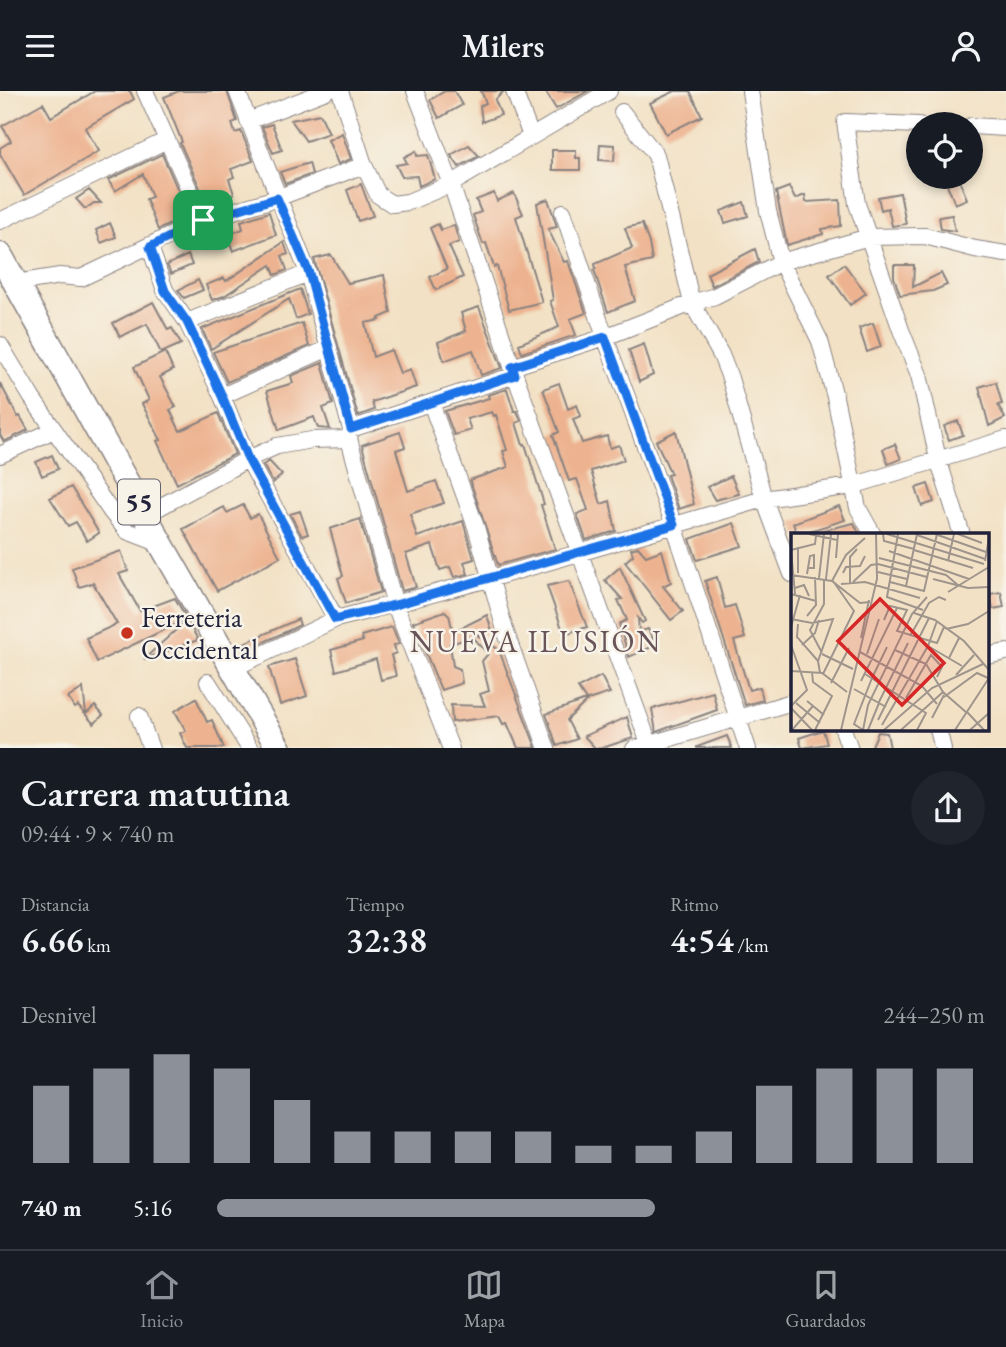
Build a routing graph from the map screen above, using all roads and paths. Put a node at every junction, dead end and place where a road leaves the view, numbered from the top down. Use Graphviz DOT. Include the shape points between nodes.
graph roads {
  1 [pos="145,91"];
  2 [pos="237,91"];
  3 [pos="326,91"];
  4 [pos="340,91"];
  5 [pos="415,91"];
  6 [pos="514,91"];
  7 [pos="609,91"];
  8 [pos="750,91"];
  9 [pos="622,113"];
  10 [pos="248,121"];
  11 [pos="906,124"];
  12 [pos="983,127"];
  13 [pos="1006,128"];
  14 [pos="531,136"];
  15 [pos="167,139"];
  16 [pos="364,165"];
  17 [pos="451,184"];
  18 [pos="277,198"];
  19 [pos="563,212"];
  20 [pos="203,220"];
  21 [pos="0,221"];
  22 [pos="869,237"];
  23 [pos="150,247"];
  24 [pos="1006,254"];
  25 [pos="0,255"];
  26 [pos="781,262"];
  27 [pos="309,273"];
  28 [pos="16,283"];
  29 [pos="692,303"];
  30 [pos="187,322"];
  31 [pos="605,337"];
  32 [pos="0,345"];
  33 [pos="329,348"];
  34 [pos="513,371"];
  35 [pos="222,396"];
  36 [pos="431,403"];
  37 [pos="54,430"];
  38 [pos="350,434"];
  39 [pos="1006,439"];
  40 [pos="0,455"];
  41 [pos="248,459"];
  42 [pos="938,459"];
  43 [pos="852,485"];
  44 [pos="764,499"];
  45 [pos="145,515"];
  46 [pos="674,525"];
  47 [pos="872,533"];
  48 [pos="961,533"];
  49 [pos="161,544"];
  50 [pos="581,552"];
  51 [pos="791,569"];
  52 [pos="489,579"];
  53 [pos="395,605"];
  54 [pos="335,619"];
  55 [pos="1006,652"];
  56 [pos="988,656"];
  57 [pos="232,669"];
  58 [pos="208,682"];
  59 [pos="791,703"];
  60 [pos="139,716"];
  61 [pos="738,716"];
  62 [pos="844,731"];
  63 [pos="939,731"];
  64 [pos="274,747"];
  65 [pos="645,747"];
  66 [pos="151,748"];
  67 [pos="250,748"];
  68 [pos="451,748"];
  69 [pos="547,748"];
  70 [pos="748,748"];
  71 [pos="849,748"];
  72 [pos="943,748"];
  1 -- 15 [label="street"];
  2 -- 10 [label="street"];
  3 -- 10 [label="street"];
  4 -- 16 [label="street"];
  5 -- 17 [label="street"];
  6 -- 14 [label="street"];
  7 -- 14 [label="street"];
  8 -- 26 [label="street" via="768,211"];
  9 -- 29 [label="street" via="656,155"];
  10 -- 18 [label="street"];
  11 -- 22 [label="street" via="845,122 858,204"];
  12 -- 13 [label="street"];
  14 -- 17 [label="street"];
  15 -- 20 [label="street"];
  15 -- 21 [label="street"];
  16 -- 17 [label="street" via="378,195 392,204"];
  16 -- 18 [label="street"];
  17 -- 34 [label="street"];
  18 -- 20 [label="street"];
  18 -- 27 [label="street"];
  19 -- 31 [label="street"];
  20 -- 23 [label="street"];
  22 -- 24 [label="street" via="925,236"];
  22 -- 26 [label="street"];
  22 -- 42 [label="street" via="919,375"];
  23 -- 28 [label="street" via="81,278 60,276"];
  23 -- 30 [label="street" via="165,291"];
  25 -- 28 [label="highway, 55"];
  26 -- 29 [label="street"];
  26 -- 43 [label="street" via="820,341"];
  27 -- 30 [label="street"];
  27 -- 33 [label="street"];
  28 -- 45 [label="highway, 55"];
  29 -- 31 [label="street"];
  29 -- 44 [label="street" via="730,378"];
  30 -- 35 [label="street"];
  31 -- 34 [label="street"];
  31 -- 46 [label="street"];
  32 -- 37 [label="street"];
  33 -- 35 [label="street"];
  33 -- 38 [label="street"];
  34 -- 36 [label="street"];
  34 -- 50 [label="street"];
  35 -- 41 [label="street"];
  36 -- 38 [label="street"];
  36 -- 52 [label="street" via="476,527"];
  37 -- 40 [label="street"];
  37 -- 49 [label="street" via="127,531"];
  38 -- 41 [label="street" via="277,446"];
  38 -- 53 [label="street"];
  39 -- 42 [label="street"];
  41 -- 45 [label="street"];
  41 -- 54 [label="street"];
  42 -- 43 [label="street"];
  42 -- 48 [label="street"];
  43 -- 44 [label="street"];
  43 -- 47 [label="street"];
  44 -- 46 [label="street"];
  44 -- 51 [label="street"];
  45 -- 49 [label="highway, 55"];
  46 -- 50 [label="street"];
  46 -- 61 [label="street"];
  49 -- 57 [label="highway, 55"];
  50 -- 52 [label="street"];
  50 -- 65 [label="street"];
  52 -- 53 [label="street"];
  52 -- 69 [label="street"];
  53 -- 54 [label="street"];
  53 -- 68 [label="street"];
  54 -- 57 [label="street"];
  55 -- 56 [label="street"];
  57 -- 64 [label="highway, 55"];
  58 -- 67 [label="street"];
  59 -- 61 [label="street"];
  60 -- 66 [label="street"];
  61 -- 65 [label="street"];
  61 -- 70 [label="street"];
  62 -- 71 [label="street"];
  63 -- 72 [label="street"];
}
